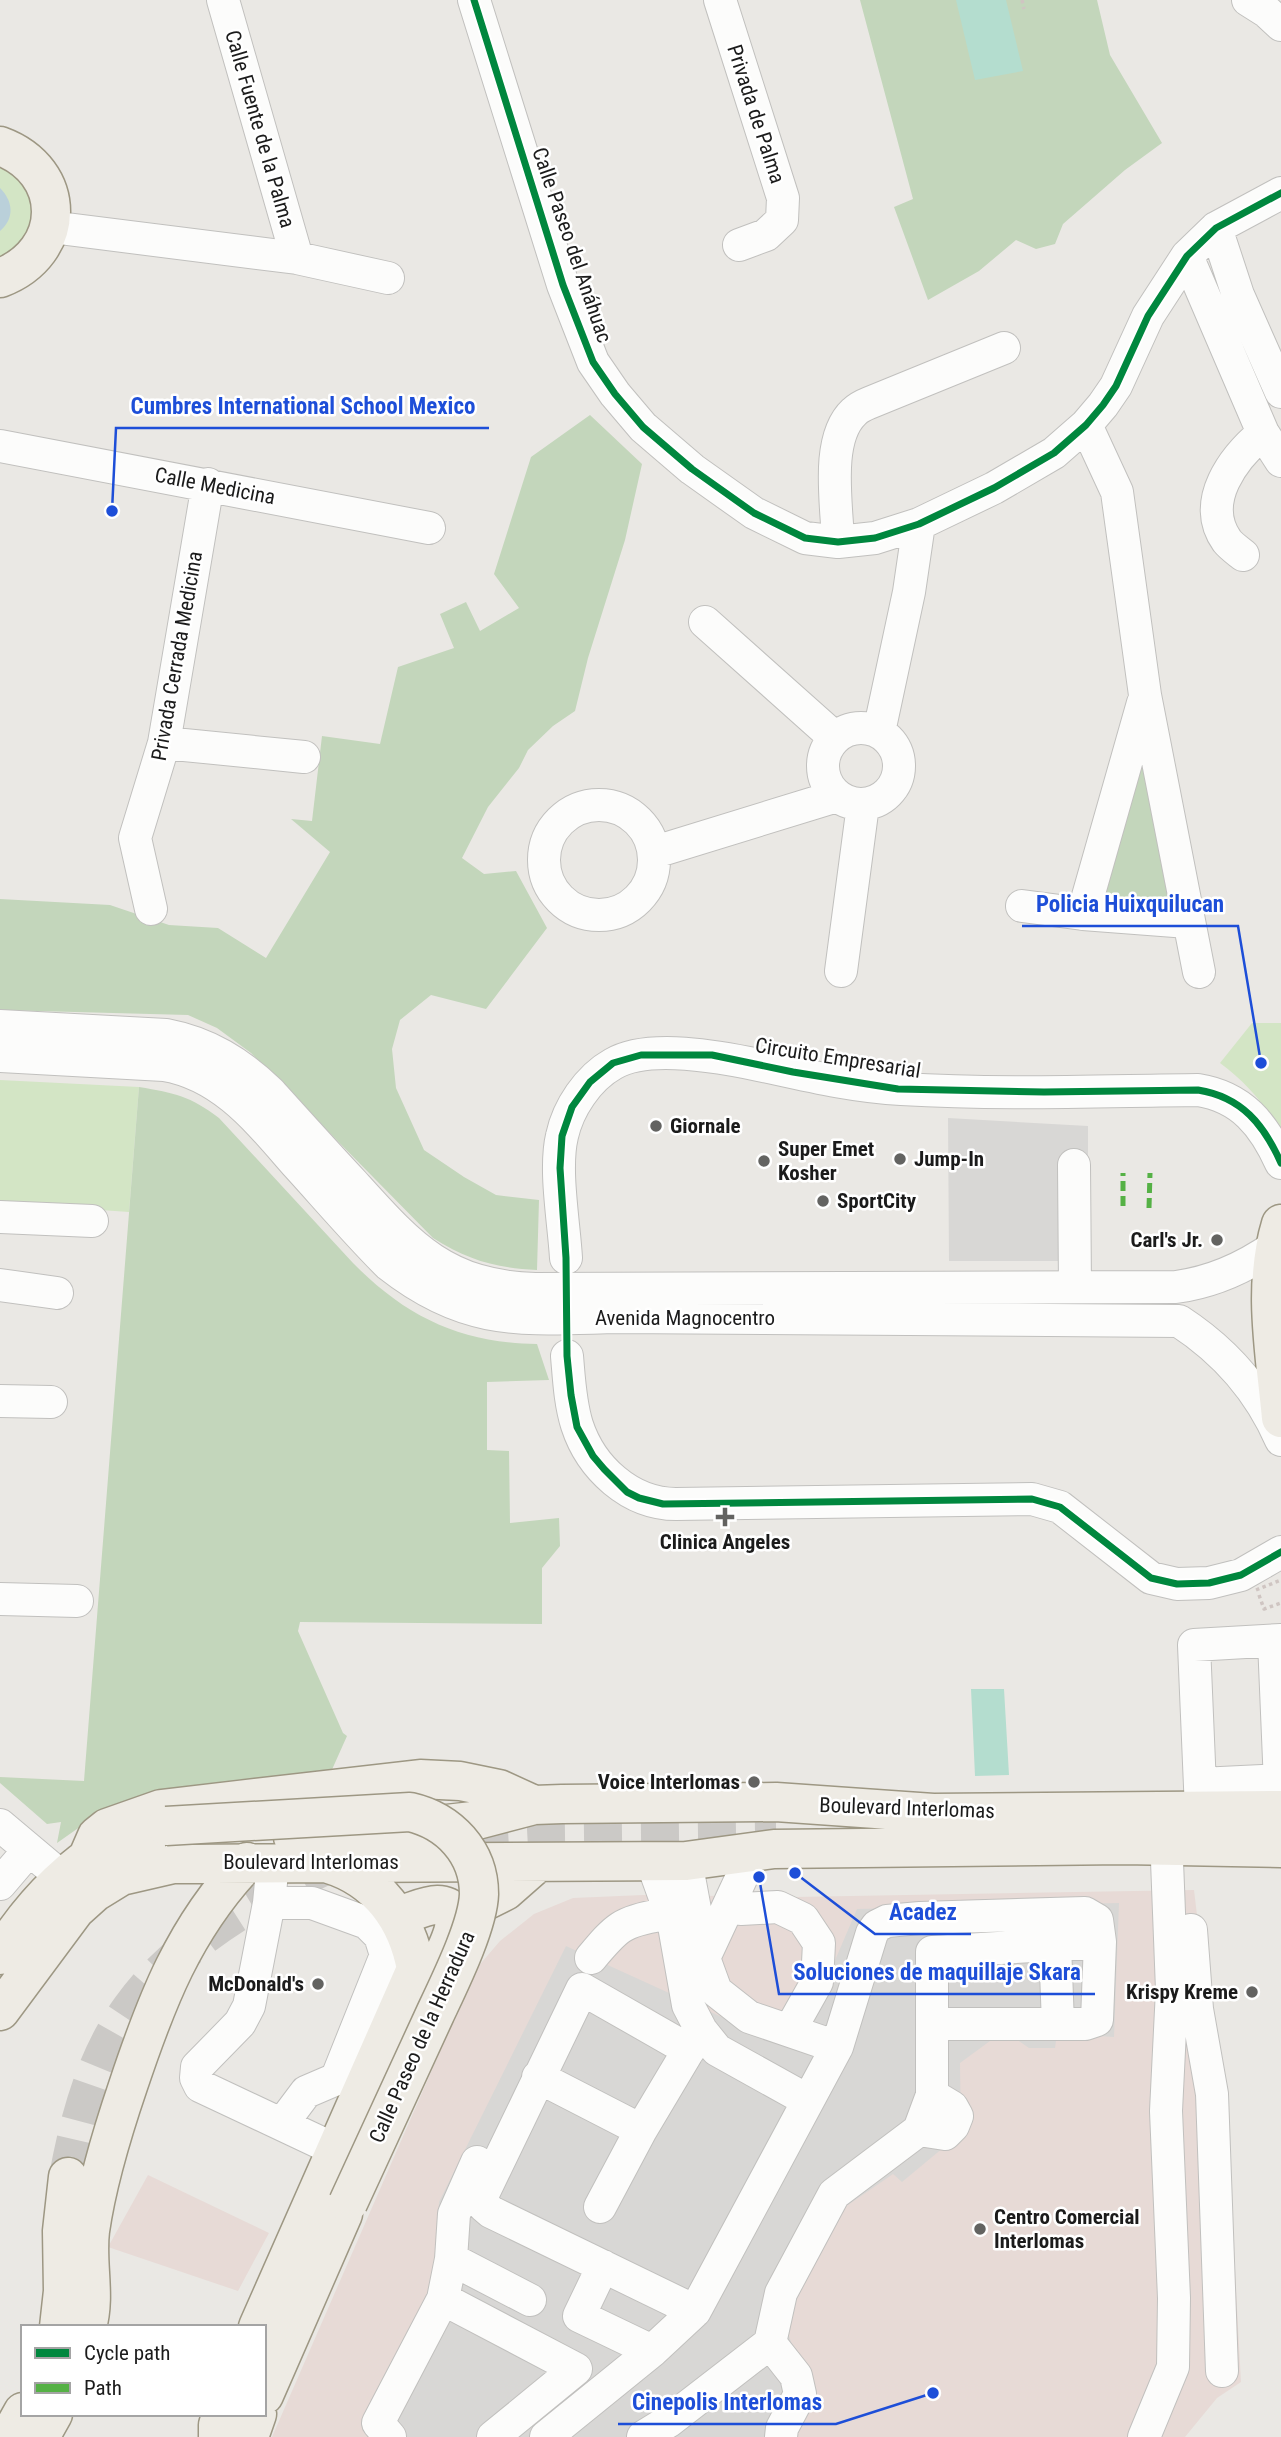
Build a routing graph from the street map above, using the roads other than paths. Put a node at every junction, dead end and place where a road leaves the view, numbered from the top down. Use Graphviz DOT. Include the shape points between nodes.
graph roads {
  1 [pos="223,0"];
  2 [pos="474,0"];
  3 [pos="720,0"];
  4 [pos="1248,0"];
  5 [pos="1281,25"];
  6 [pos="0,146"];
  7 [pos="1281,193"];
  8 [pos="51,227"];
  9 [pos="1216,229"];
  10 [pos="739,245"];
  11 [pos="1187,256"];
  12 [pos="297,258"];
  13 [pos="0,278"];
  14 [pos="388,278"];
  15 [pos="1225,302"];
  16 [pos="1004,348"];
  17 [pos="1281,391"];
  18 [pos="1263,415"];
  19 [pos="1087,425"];
  20 [pos="0,446"];
  21 [pos="1281,461"];
  22 [pos="208,484"];
  23 [pos="919,524"];
  24 [pos="429,528"];
  25 [pos="838,542"];
  26 [pos="1243,555"];
  27 [pos="705,622"];
  28 [pos="1145,695"];
  29 [pos="879,732"];
  30 [pos="835,738"];
  31 [pos="164,743"];
  32 [pos="304,757"];
  33 [pos="850,801"];
  34 [pos="655,852"];
  35 [pos="1022,906"];
  36 [pos="151,909"];
  37 [pos="1083,914"];
  38 [pos="1188,922"];
  39 [pos="841,971"];
  40 [pos="1199,972"];
  41 [pos="0,1026"];
  42 [pos="0,1056"];
  43 [pos="1281,1163"];
  44 [pos="1074,1165"];
  45 [pos="0,1217"];
  46 [pos="92,1221"];
  47 [pos="1278,1235"];
  48 [pos="566,1258"];
  49 [pos="0,1285"];
  50 [pos="1074,1287"];
  51 [pos="57,1293"];
  52 [pos="567,1356"];
  53 [pos="0,1401"];
  54 [pos="51,1402"];
  55 [pos="1281,1418"];
  56 [pos="1281,1440"];
  57 [pos="1281,1552"];
  58 [pos="0,1599"];
  59 [pos="77,1601"];
  60 [pos="1277,1641"];
  61 [pos="1279,1729"];
  62 [pos="1200,1797"];
  63 [pos="1281,1800"];
  64 [pos="933,1813"];
  65 [pos="0,1825"];
  66 [pos="765,1847"];
  67 [pos="1281,1848"];
  68 [pos="29,1850"];
  69 [pos="1177,1861"];
  70 [pos="260,1862"];
  71 [pos="323,1862"];
  72 [pos="538,1862"];
  73 [pos="669,1862"];
  74 [pos="1281,1864"];
  75 [pos="75,1869"];
  76 [pos="0,1884"];
  77 [pos="270,1903"];
  78 [pos="741,1909"];
  79 [pos="661,1915"];
  80 [pos="398,1916"];
  81 [pos="455,1916"];
  82 [pos="1100,1942"];
  83 [pos="1055,1945"];
  84 [pos="2,1947"];
  85 [pos="591,1958"];
  86 [pos="704,1958"];
  87 [pos="0,2011"];
  88 [pos="932,2024"];
  89 [pos="1058,2024"];
  90 [pos="790,2030"];
  91 [pos="695,2040"];
  92 [pos="837,2047"];
  93 [pos="534,2087"];
  94 [pos="807,2100"];
  95 [pos="282,2124"];
  96 [pos="641,2130"];
  97 [pos="336,2150"];
  98 [pos="68,2177"];
  99 [pos="600,2207"];
  100 [pos="340,2219"];
  101 [pos="451,2259"];
  102 [pos="603,2266"];
  103 [pos="443,2299"];
  104 [pos="530,2300"];
  105 [pos="695,2311"];
  106 [pos="59,2325"];
  107 [pos="88,2325"];
  108 [pos="259,2325"];
  109 [pos="770,2343"];
  110 [pos="652,2351"];
  111 [pos="1222,2371"];
  112 [pos="266,2390"];
  113 [pos="21,2416"];
  114 [pos="51,2416"];
  115 [pos="221,2416"];
  116 [pos="256,2416"];
  117 [pos="384,2430"];
  118 [pos="665,2432"];
  119 [pos="9,2437"];
  120 [pos="40,2437"];
  121 [pos="218,2437"];
  122 [pos="249,2437"];
  123 [pos="493,2437"];
  124 [pos="546,2437"];
  125 [pos="781,2437"];
  126 [pos="1144,2437"];
  1 -- 12 [label="street, Calle Fuente de la Palma"];
  2 -- 25 [label="street, Calle Paseo del Anáhuac" via="563,285 593,362 643,427 692,468 764,518 805,538"];
  3 -- 10 [label="street, Privada de Palma" via="783,198 782,220 766,235"];
  4 -- 5 [label="street"];
  6 -- 8 [label="main road" via="27,160 41,177 50,202"];
  7 -- 9 [label="street, Calle Paseo del Anáhuac"];
  8 -- 12 [label="street"];
  8 -- 13 [label="main road" via="28,263"];
  9 -- 11 [label="street, Calle Paseo del Anáhuac"];
  9 -- 15 [label="street"];
  11 -- 15 [label="street"];
  11 -- 19 [label="street, Calle Paseo del Anáhuac" via="1148,316 1116,386"];
  12 -- 14 [label="street"];
  15 -- 17 [label="street"];
  15 -- 18 [label="street"];
  16 -- 25 [label="street" via="854,412 835,452"];
  17 -- 18 [label="street"];
  18 -- 21 [label="street"];
  18 -- 26 [label="street" via="1223,479 1216,513 1226,540"];
  19 -- 23 [label="street, Calle Paseo del Anáhuac" via="1054,453"];
  19 -- 28 [label="street" via="1117,492"];
  20 -- 22 [label="street, Calle Medicina"];
  22 -- 24 [label="street, Calle Medicina"];
  22 -- 31 [label="street, Privada Cerrada Medicina"];
  23 -- 25 [label="street, Calle Paseo del Anáhuac" via="874,538"];
  23 -- 29 [label="street"];
  27 -- 30 [label="street"];
  28 -- 37 [label="street"];
  28 -- 38 [label="street"];
  29 -- 30 [label="street" via="856,728"];
  29 -- 33 [label="street" via="894,746 900,764 895,784 882,799"];
  30 -- 33 [label="street" via="823,757 824,779"];
  31 -- 32 [label="street"];
  31 -- 36 [label="street, Privada Cerrada Medicina" via="135,838"];
  33 -- 34 [label="street"];
  33 -- 39 [label="street"];
  35 -- 37 [label="street"];
  37 -- 38 [label="street"];
  38 -- 40 [label="street"];
  41 -- 50 [label="street, Avenida Magnocentro" via="166,1035 214,1049 270,1092 408,1242 447,1269 490,1284 535,1289"];
  42 -- 56 [label="street, Avenida Magnocentro" via="164,1065 201,1076 250,1113 389,1265 435,1296 485,1314 536,1319 1179,1321 1212,1344 1245,1378"];
  43 -- 48 [label="street, Circuito Empresarial" via="1249,1114 1216,1093 898,1089 712,1055 641,1055 613,1063 590,1082 572,1107 562,1136 560,1168"];
  44 -- 50 [label="street"];
  45 -- 46 [label="street"];
  47 -- 50 [label="street, Avenida Magnocentro" via="1235,1270 1194,1285"];
  47 -- 55 [label="main road" via="1271,1301"];
  49 -- 51 [label="street"];
  52 -- 57 [label="street" via="578,1427 593,1456 627,1492 651,1502 1031,1499 1060,1507 1151,1578 1177,1584 1241,1575"];
  53 -- 54 [label="street"];
  58 -- 59 [label="street"];
  60 -- 61 [label="street"];
  60 -- 62 [label="street" via="1194,1645"];
  61 -- 63 [label="street"];
  62 -- 63 [label="main road, Boulevard Interlomas"];
  62 -- 64 [label="main road, Boulevard Interlomas"];
  64 -- 66 [label="main road"];
  64 -- 75 [label="main road, Boulevard Interlomas" via="776,1802 534,1805 473,1821 358,1835 141,1846"];
  65 -- 68 [label="street"];
  66 -- 67 [label="main road, Boulevard Interlomas"];
  66 -- 69 [label="main road, Boulevard Interlomas" via="776,1870"];
  66 -- 73 [label="main road, Boulevard Interlomas"];
  66 -- 86 [label="street"];
  68 -- 75 [label="street"];
  68 -- 76 [label="street"];
  69 -- 74 [label="main road, Boulevard Interlomas"];
  69 -- 111 [label="street" via="1212,2094"];
  69 -- 126 [label="street" via="1166,2111 1173,2367"];
  70 -- 71 [label="main road, Boulevard Interlomas"];
  70 -- 77 [label="street"];
  70 -- 87 [label="main road, Boulevard Interlomas" via="173,1864 106,1883 75,1910"];
  70 -- 107 [label="main road" via="212,1900 162,1991 139,2048 116,2120 90,2233"];
  71 -- 72 [label="main road, Boulevard Interlomas"];
  71 -- 80 [label="main road, Calle Paseo de la Herradura" via="373,1888"];
  72 -- 73 [label="main road, Boulevard Interlomas"];
  72 -- 81 [label="main road" via="505,1891"];
  73 -- 86 [label="street"];
  73 -- 91 [label="street" via="673,1920"];
  75 -- 84 [label="main road"];
  75 -- 100 [label="main road, Calle Paseo de la Herradura, bridge" via="145,1829 410,1812 449,1829 467,1851 478,1881 477,1912"];
  77 -- 95 [label="street" via="249,2006 240,2023 197,2067 196,2078 200,2086"];
  77 -- 95 [label="street" via="312,1903 367,1923 380,1936 386,1955 338,2075 306,2092"];
  78 -- 90 [label="street" via="778,1908 803,1919 819,1943 817,1982"];
  79 -- 85 [label="street" via="624,1924"];
  80 -- 81 [label="main road" via="436,1905"];
  80 -- 97 [label="main road, Calle Paseo de la Herradura" via="416,1969"];
  81 -- 100 [label="main road" via="456,1925 333,2213"];
  82 -- 83 [label="street"];
  82 -- 89 [label="street" via="1097,2020"];
  82 -- 92 [label="street" via="1097,1920 1085,1913 887,1921 872,1933"];
  83 -- 88 [label="street" via="932,1952"];
  83 -- 89 [label="street"];
  86 -- 90 [label="street" via="716,1991 749,2017"];
  88 -- 89 [label="street"];
  88 -- 109 [label="street" via="932,2095 919,2130 834,2194 781,2293"];
  90 -- 92 [label="street"];
  91 -- 93 [label="street" via="582,1989"];
  91 -- 94 [label="street"];
  91 -- 96 [label="street"];
  92 -- 94 [label="street"];
  93 -- 96 [label="street"];
  93 -- 101 [label="street" via="505,2098 454,2214"];
  93 -- 102 [label="street" via="482,2196 484,2206"];
  94 -- 105 [label="street"];
  95 -- 97 [label="street"];
  96 -- 99 [label="street"];
  97 -- 108 [label="main road, Calle Paseo de la Herradura"];
  98 -- 106 [label="main road"];
  100 -- 112 [label="main road, Calle Paseo de la Herradura"];
  101 -- 103 [label="street"];
  101 -- 104 [label="street"];
  102 -- 105 [label="street"];
  102 -- 110 [label="street" via="579,2316"];
  103 -- 117 [label="street"];
  103 -- 123 [label="street" via="576,2369"];
  105 -- 110 [label="street"];
  109 -- 118 [label="street"];
  109 -- 125 [label="street" via="796,2376 800,2394"];
  110 -- 124 [label="street"];
  113 -- 119 [label="main road"];
  114 -- 120 [label="main road"];
  115 -- 121 [label="main road"];
  116 -- 122 [label="main road"];
}
